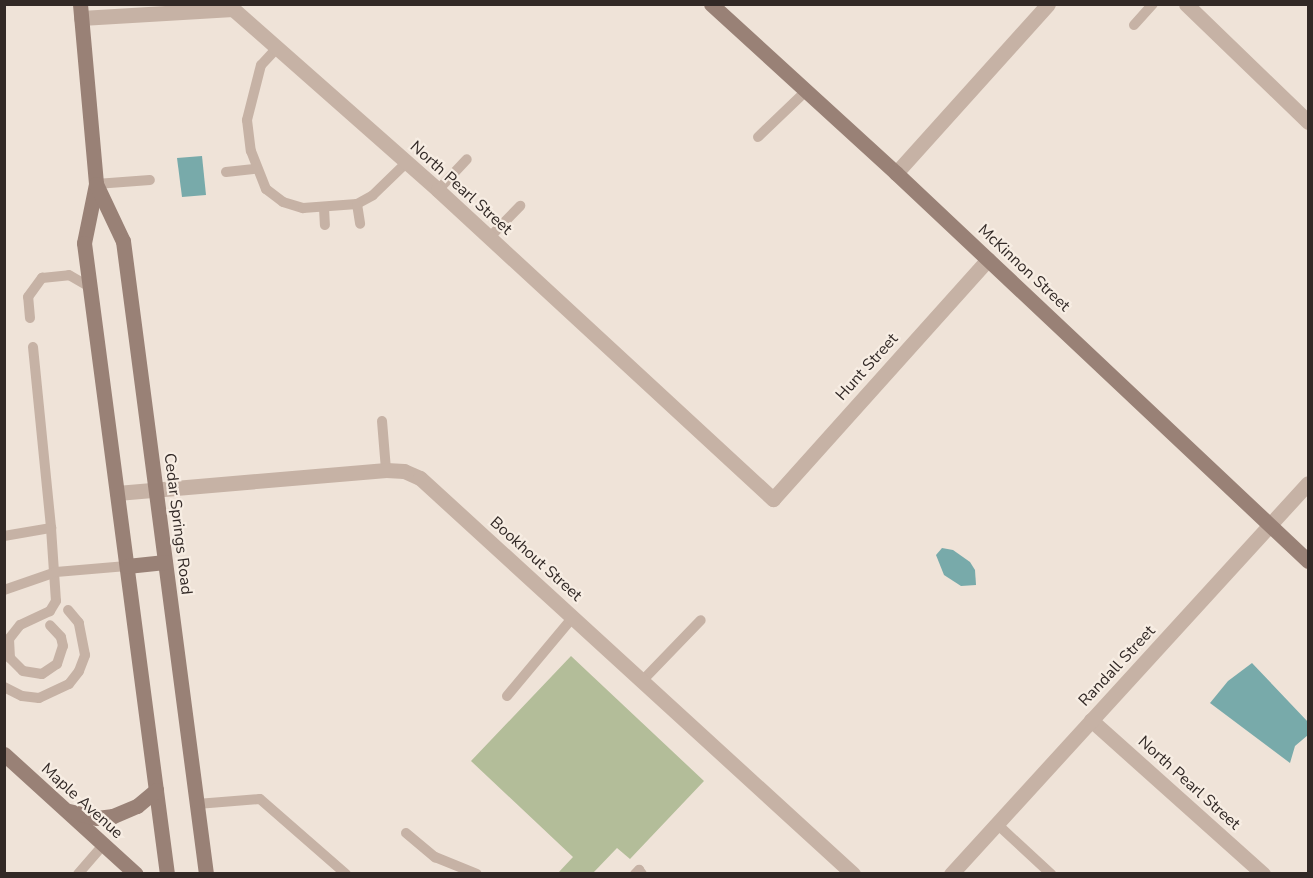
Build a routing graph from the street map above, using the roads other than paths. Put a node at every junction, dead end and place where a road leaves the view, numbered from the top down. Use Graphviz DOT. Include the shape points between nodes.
graph roads {
  1 [pos="711,4"];
  2 [pos="1048,4"];
  3 [pos="1153,4"];
  4 [pos="1186,4"];
  5 [pos="81,11"];
  6 [pos="1134,25"];
  7 [pos="277,48"];
  8 [pos="806,91"];
  9 [pos="1308,122"];
  10 [pos="758,137"];
  11 [pos="468,159"];
  12 [pos="406,162"];
  13 [pos="257,169"];
  14 [pos="226,172"];
  15 [pos="896,172"];
  16 [pos="150,180"];
  17 [pos="96,184"];
  18 [pos="438,190"];
  19 [pos="357,204"];
  20 [pos="519,206"];
  21 [pos="324,208"];
  22 [pos="360,224"];
  23 [pos="325,225"];
  24 [pos="489,238"];
  25 [pos="988,259"];
  26 [pos="90,287"];
  27 [pos="30,318"];
  28 [pos="33,347"];
  29 [pos="382,421"];
  30 [pos="386,470"];
  31 [pos="1308,483"];
  32 [pos="156,489"];
  33 [pos="117,493"];
  34 [pos="773,499"];
  35 [pos="1270,525"];
  36 [pos="51,528"];
  37 [pos="4,536"];
  38 [pos="1308,561"];
  39 [pos="165,562"];
  40 [pos="127,566"];
  41 [pos="56,572"];
  42 [pos="4,590"];
  43 [pos="68,610"];
  44 [pos="573,617"];
  45 [pos="701,620"];
  46 [pos="50,625"];
  47 [pos="643,680"];
  48 [pos="4,687"];
  49 [pos="507,696"];
  50 [pos="1091,720"];
  51 [pos="4,754"];
  52 [pos="156,790"];
  53 [pos="197,804"];
  54 [pos="64,809"];
  55 [pos="997,824"];
  56 [pos="406,833"];
  57 [pos="103,845"];
  58 [pos="78,873"];
  59 [pos="135,873"];
  60 [pos="167,873"];
  61 [pos="206,873"];
  62 [pos="346,873"];
  63 [pos="477,873"];
  64 [pos="635,873"];
  65 [pos="642,873"];
  66 [pos="853,873"];
  67 [pos="951,873"];
  68 [pos="1051,873"];
  69 [pos="1263,873"];
  1 -- 8 [label="main road, McKinnon Street"];
  2 -- 15 [label="street"];
  3 -- 6 [label="lane"];
  4 -- 9 [label="street"];
  5 -- 7 [label="street, North Pearl Street" via="233,9"];
  5 -- 17 [label="main road, Cedar Springs Road"];
  7 -- 12 [label="street, North Pearl Street"];
  7 -- 13 [label="lane" via="261,65 247,120"];
  8 -- 10 [label="lane"];
  8 -- 15 [label="main road, McKinnon Street"];
  11 -- 18 [label="lane"];
  12 -- 18 [label="street, North Pearl Street"];
  12 -- 19 [label="lane" via="373,195"];
  13 -- 14 [label="lane"];
  13 -- 21 [label="lane" via="266,189 283,202 303,208"];
  15 -- 25 [label="main road, McKinnon Street"];
  16 -- 17 [label="lane"];
  17 -- 26 [label="main road, Cedar Springs Road" via="84,243"];
  17 -- 32 [label="main road, Cedar Springs Road" via="123,241"];
  18 -- 24 [label="street, North Pearl Street"];
  19 -- 21 [label="lane"];
  19 -- 22 [label="lane"];
  20 -- 24 [label="lane"];
  21 -- 23 [label="lane"];
  24 -- 34 [label="street, North Pearl Street"];
  25 -- 34 [label="street, Hunt Street"];
  25 -- 35 [label="main road, McKinnon Street"];
  26 -- 27 [label="lane" via="69,275 42,278 28,297"];
  26 -- 33 [label="main road, Cedar Springs Road"];
  28 -- 36 [label="lane"];
  29 -- 30 [label="lane"];
  30 -- 32 [label="street, Bookhout Street"];
  30 -- 44 [label="street, Bookhout Street" via="404,471 420,478"];
  31 -- 35 [label="street, Randall Street"];
  32 -- 33 [label="street, Bookhout Street"];
  32 -- 39 [label="main road, Cedar Springs Road"];
  33 -- 40 [label="main road, Cedar Springs Road"];
  35 -- 38 [label="main road, McKinnon Street"];
  35 -- 50 [label="street, Randall Street"];
  36 -- 37 [label="lane"];
  36 -- 41 [label="lane"];
  39 -- 40 [label="main road"];
  39 -- 53 [label="main road, Cedar Springs Road"];
  40 -- 41 [label="lane"];
  40 -- 52 [label="main road, Cedar Springs Road"];
  41 -- 42 [label="lane"];
  41 -- 46 [label="lane" via="56,601 50,610 20,625 9,639 10,658 23,672 42,674 57,664 63,646 61,636"];
  43 -- 48 [label="lane" via="84,639 85,655 74,678 55,693 39,698 22,696"];
  44 -- 47 [label="street, Bookhout Street"];
  44 -- 49 [label="lane"];
  45 -- 47 [label="lane"];
  47 -- 66 [label="street, Bookhout Street"];
  50 -- 55 [label="street, Randall Street"];
  50 -- 69 [label="street, North Pearl Street"];
  51 -- 54 [label="main road, Maple Avenue"];
  52 -- 54 [label="main road" via="137,806 113,816 78,815"];
  52 -- 60 [label="main road, Cedar Springs Road"];
  53 -- 61 [label="main road, Cedar Springs Road"];
  53 -- 62 [label="lane" via="260,799"];
  54 -- 57 [label="main road, Maple Avenue"];
  55 -- 67 [label="street, Randall Street"];
  55 -- 68 [label="lane"];
  56 -- 63 [label="lane" via="435,857"];
  57 -- 58 [label="lane"];
  57 -- 59 [label="main road, Maple Avenue"];
  64 -- 65 [label="lane"];
}
